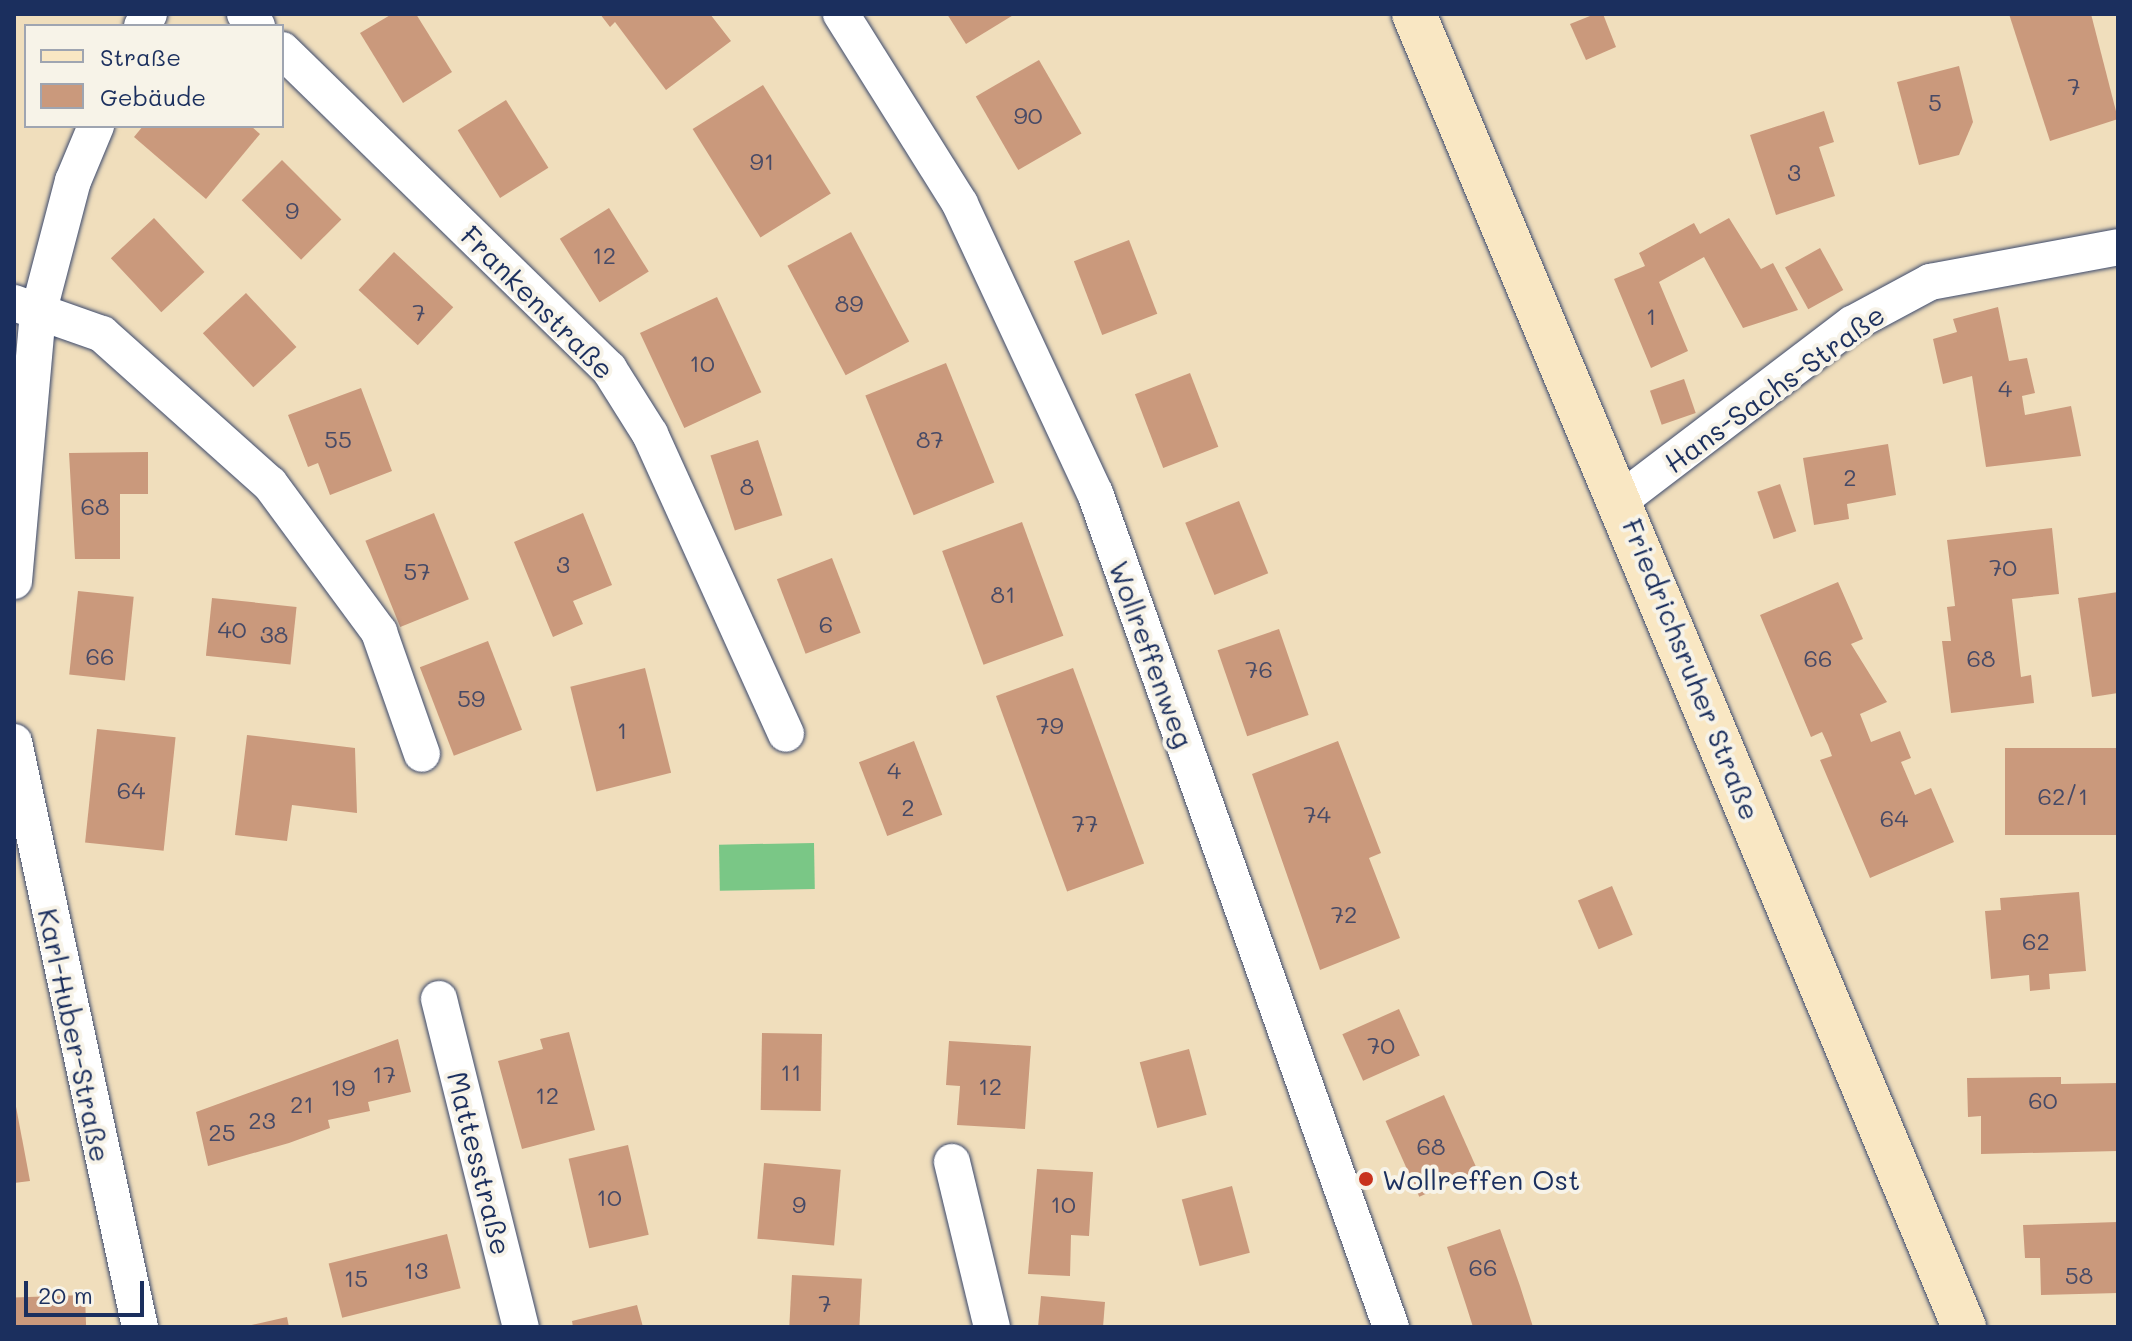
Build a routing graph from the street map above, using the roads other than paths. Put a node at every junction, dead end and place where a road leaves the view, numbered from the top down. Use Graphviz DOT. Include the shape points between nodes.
graph roads {
  1 [pos="841,14"];
  2 [pos="1414,14"];
  3 [pos="284,52"];
  4 [pos="95,128"];
  5 [pos="2118,247"];
  6 [pos="26,308"];
  7 [pos="1622,499"];
  8 [pos="14,581"];
  9 [pos="786,734"];
  10 [pos="14,742"];
  11 [pos="422,754"];
  12 [pos="439,999"];
  13 [pos="952,1162"];
  14 [pos="140,1327"];
  15 [pos="521,1327"];
  16 [pos="992,1327"];
  17 [pos="1391,1327"];
  18 [pos="1964,1327"];
  1 -- 17 [label="street, Wollreffenweg" via="960,204 1095,493"];
  2 -- 7 [label="main road, Friedrichsruher Straße"];
  3 -- 9 [label="street, Frankenstraße" via="609,369 650,434"];
  4 -- 6 [label="street"];
  5 -- 7 [label="street, Hans-Sachs-Straße" via="1930,282 1852,324"];
  6 -- 8 [label="street"];
  6 -- 11 [label="street" via="102,334 270,484 379,632"];
  7 -- 18 [label="main road, Friedrichsruher Straße"];
  10 -- 14 [label="street, Karl-Huber-Straße"];
  12 -- 15 [label="street, Mattesstraße"];
  13 -- 16 [label="street"];
}
